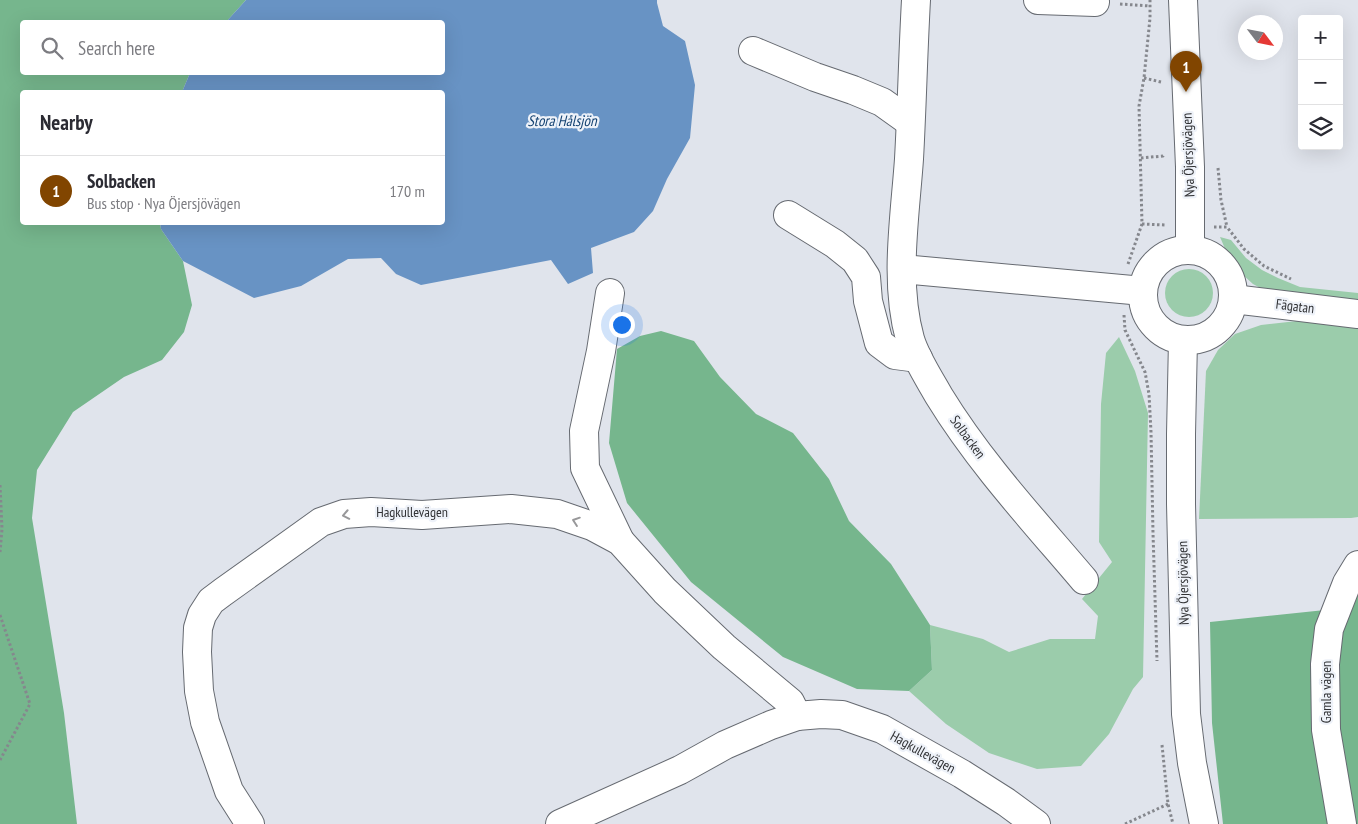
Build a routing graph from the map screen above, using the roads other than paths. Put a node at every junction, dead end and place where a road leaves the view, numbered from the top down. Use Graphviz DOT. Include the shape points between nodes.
graph roads {
  1 [pos="916,0"];
  2 [pos="1038,0"];
  3 [pos="1183,0"];
  4 [pos="1095,2"];
  5 [pos="753,51"];
  6 [pos="910,122"];
  7 [pos="788,215"];
  8 [pos="1190,238"];
  9 [pos="902,269"];
  10 [pos="1133,290"];
  11 [pos="610,293"];
  12 [pos="1233,299"];
  13 [pos="1358,314"];
  14 [pos="1183,340"];
  15 [pos="918,358"];
  16 [pos="620,541"];
  17 [pos="1358,565"];
  18 [pos="1084,580"];
  19 [pos="796,716"];
  20 [pos="250,824"];
  21 [pos="560,824"];
  22 [pos="1036,824"];
  23 [pos="1204,824"];
  24 [pos="1342,824"];
  1 -- 6 [label="street, Solbacken"];
  2 -- 4 [label="street"];
  3 -- 8 [label="street, Nya Öjersjövägen"];
  5 -- 6 [label="street" via="882,102"];
  6 -- 9 [label="street, Solbacken"];
  7 -- 15 [label="street" via="855,260 866,277 868,301 879,343 895,355"];
  8 -- 10 [label="street" via="1157,262"];
  8 -- 12 [label="street" via="1223,266 1232,285"];
  9 -- 10 [label="street"];
  9 -- 15 [label="street, Solbacken" via="904,310"];
  10 -- 14 [label="street" via="1143,300 1153,324 1167,335"];
  11 -- 16 [label="street" via="584,431 585,468"];
  12 -- 13 [label="street, Fägatan"];
  12 -- 14 [label="street" via="1226,319 1217,330 1205,337"];
  14 -- 23 [label="street, Nya Öjersjövägen" via="1181,504 1186,714"];
  15 -- 18 [label="street, Solbacken" via="957,423 1000,481"];
  16 -- 19 [label="street, Hagkullevägen" via="665,591 790,702"];
  16 -- 20 [label="street, Hagkullevägen, one-way" via="592,526 557,514 511,509 422,515 344,514 320,522 222,592 211,601 198,628 199,691 205,722 229,791"];
  17 -- 24 [label="street, Gamla vägen" via="1347,583 1329,629 1325,664 1326,730"];
  19 -- 21 [label="street, Hagkullevägen" via="725,745 680,770"];
  19 -- 22 [label="street, Hagkullevägen" via="842,715 882,729 962,774"];
}
